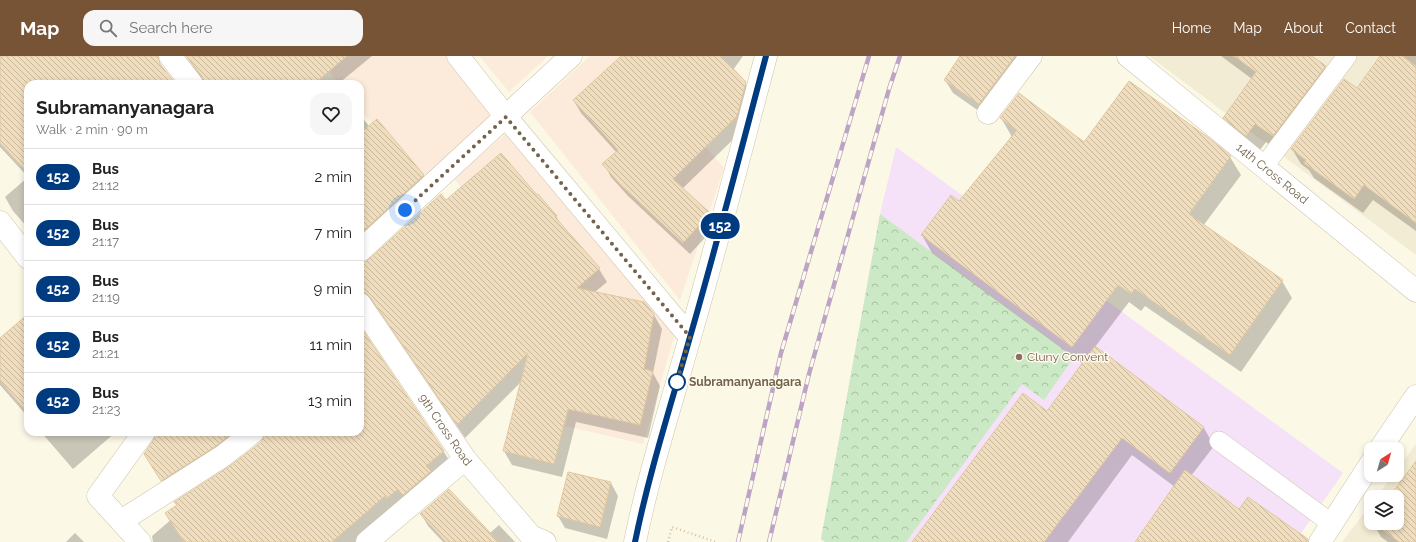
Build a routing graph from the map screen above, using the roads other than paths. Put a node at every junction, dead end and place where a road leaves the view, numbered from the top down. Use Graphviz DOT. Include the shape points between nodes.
graph roads {
  1 [pos="170,56"];
  2 [pos="458,56"];
  3 [pos="571,56"];
  4 [pos="766,56"];
  5 [pos="1031,56"];
  6 [pos="1128,56"];
  7 [pos="1348,56"];
  8 [pos="189,80"];
  9 [pos="988,113"];
  10 [pos="506,117"];
  11 [pos="1264,166"];
  12 [pos="2,229"];
  13 [pos="364,247"];
  14 [pos="24,254"];
  15 [pos="1416,291"];
  16 [pos="364,310"];
  17 [pos="690,337"];
  18 [pos="1414,403"];
  19 [pos="141,436"];
  20 [pos="248,436"];
  21 [pos="1219,442"];
  22 [pos="1385,442"];
  23 [pos="465,459"];
  24 [pos="1364,474"];
  25 [pos="121,521"];
  26 [pos="1331,523"];
  27 [pos="140,542"];
  28 [pos="367,542"];
  29 [pos="545,542"];
  30 [pos="635,542"];
  31 [pos="1320,542"];
  1 -- 8 [label="street"];
  2 -- 10 [label="street"];
  3 -- 10 [label="street"];
  4 -- 17 [label="street"];
  5 -- 9 [label="street"];
  6 -- 11 [label="street, 14th Cross Road"];
  7 -- 11 [label="lane"];
  10 -- 13 [label="street"];
  10 -- 17 [label="street"];
  11 -- 15 [label="street, 14th Cross Road"];
  12 -- 14 [label="street"];
  16 -- 23 [label="street, 9th Cross Road"];
  17 -- 30 [label="street"];
  18 -- 22 [label="street"];
  19 -- 25 [label="street" via="98,496"];
  20 -- 25 [label="street" via="223,456"];
  21 -- 26 [label="lane"];
  23 -- 28 [label="street"];
  23 -- 29 [label="street, 9th Cross Road" via="531,536"];
  24 -- 26 [label="street"];
  25 -- 27 [label="street"];
  26 -- 31 [label="street"];
}
